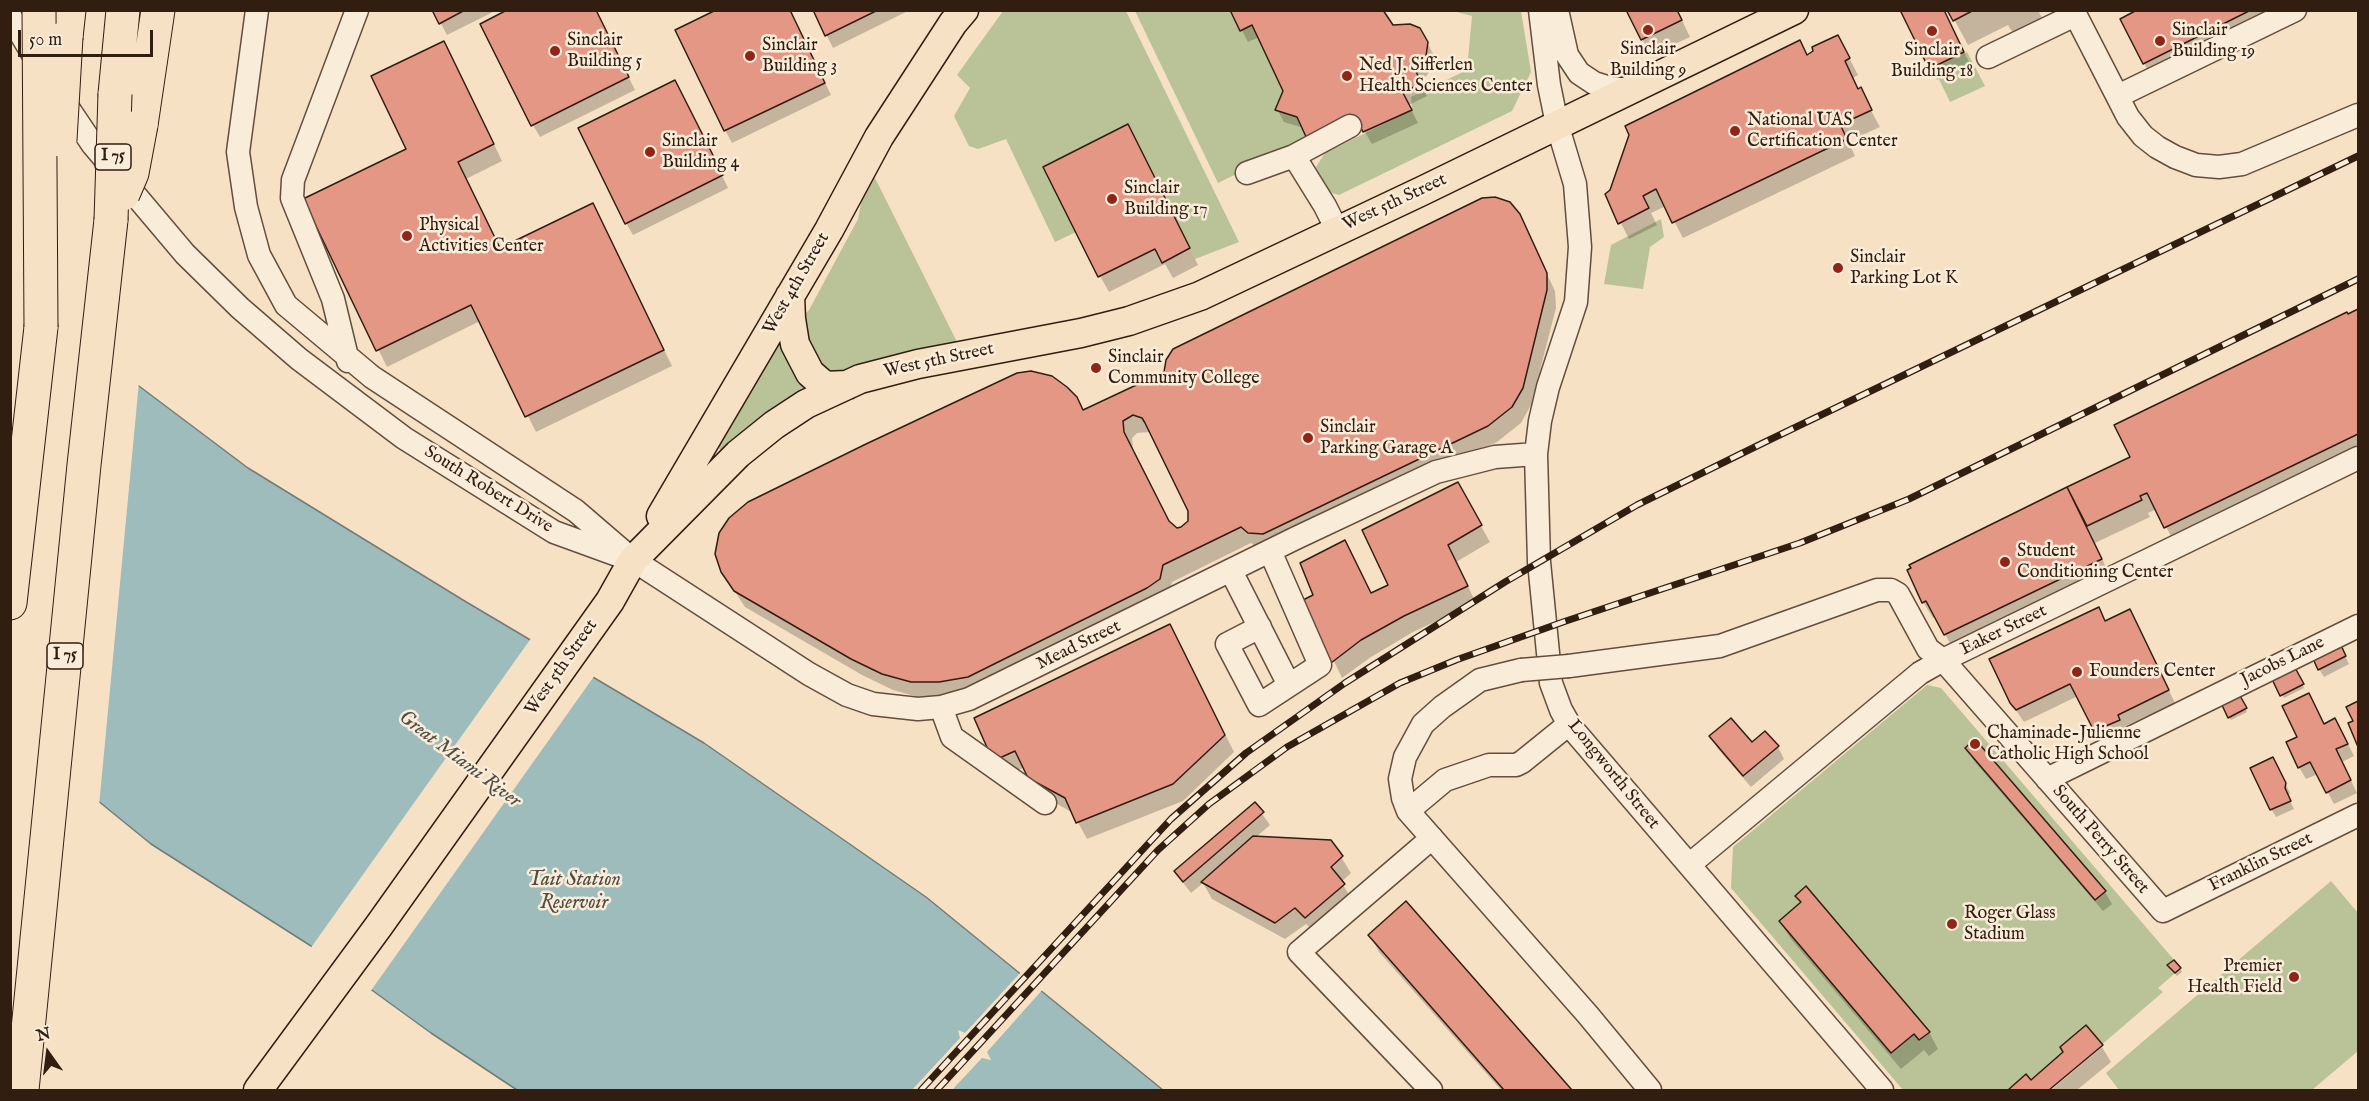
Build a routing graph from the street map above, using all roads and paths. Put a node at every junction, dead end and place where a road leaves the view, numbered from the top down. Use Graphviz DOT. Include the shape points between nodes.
graph roads {
  1 [pos="39,10"];
  2 [pos="123,10"];
  3 [pos="158,10"];
  4 [pos="257,10"];
  5 [pos="357,10"];
  6 [pos="964,10"];
  7 [pos="1540,10"];
  8 [pos="1557,10"];
  9 [pos="2295,10"];
  10 [pos="1791,11"];
  11 [pos="2074,13"];
  12 [pos="10,16"];
  13 [pos="67,24"];
  14 [pos="1988,57"];
  15 [pos="1629,90"];
  16 [pos="2118,96"];
  17 [pos="2358,116"];
  18 [pos="1557,124"];
  19 [pos="1350,126"];
  20 [pos="1294,156"];
  21 [pos="1247,174"];
  22 [pos="111,220"];
  23 [pos="1337,230"];
  24 [pos="790,296"];
  25 [pos="41,327"];
  26 [pos="348,359"];
  27 [pos="847,385"];
  28 [pos="341,392"];
  29 [pos="1536,454"];
  30 [pos="2358,458"];
  31 [pos="1270,551"];
  32 [pos="633,560"];
  33 [pos="1231,571"];
  34 [pos="10,603"];
  35 [pos="2358,626"];
  36 [pos="1260,627"];
  37 [pos="1943,660"];
  38 [pos="1289,685"];
  39 [pos="941,707"];
  40 [pos="1569,724"];
  41 [pos="2047,778"];
  42 [pos="1045,803"];
  43 [pos="1408,811"];
  44 [pos="2358,815"];
  45 [pos="1432,838"];
  46 [pos="1689,865"];
  47 [pos="2163,911"];
  48 [pos="22,1090"];
  49 [pos="258,1090"];
  50 [pos="1431,1090"];
  51 [pos="1650,1090"];
  52 [pos="1882,1090"];
  1 -- 25 [label="highway, bridge"];
  2 -- 22 [label="highway, I 75, bridge" via="115,94"];
  3 -- 22 [label="highway, bridge" via="132,173"];
  4 -- 26 [label="street, South Robert Drive" via="238,152 246,207 259,255 286,305"];
  5 -- 26 [label="street" via="293,180 292,198 333,299"];
  6 -- 24 [label="main road, West 4th Street" via="879,137"];
  7 -- 18 [label="street"];
  8 -- 15 [label="street" via="1567,55 1580,73 1594,83"];
  9 -- 16 [label="street"];
  10 -- 15 [label="main road, West 5th Street"];
  11 -- 14 [label="street"];
  11 -- 16 [label="street"];
  12 -- 28 [label="street, South Robert Drive" via="93,145 185,254 240,308"];
  13 -- 25 [label="highway, bridge"];
  15 -- 18 [label="main road, West 5th Street"];
  16 -- 17 [label="street" via="2128,117 2157,147 2196,165 2219,167 2242,164"];
  18 -- 23 [label="main road, West 5th Street"];
  18 -- 29 [label="street, Longworth Street" via="1575,184 1579,282 1573,314 1548,387"];
  19 -- 20 [label="street"];
  20 -- 21 [label="street"];
  20 -- 23 [label="street"];
  22 -- 48 [label="highway, I 75"];
  23 -- 27 [label="main road, West 5th Street" via="1207,293 1148,315 1060,338 906,366"];
  24 -- 27 [label="main road" via="795,344 810,373 825,386"];
  24 -- 32 [label="main road, West 4th Street"];
  25 -- 34 [label="highway"];
  26 -- 28 [label="street"];
  26 -- 32 [label="street, South Robert Drive" via="576,511"];
  27 -- 32 [label="main road, West 5th Street" via="806,404 738,454"];
  28 -- 32 [label="street, South Robert Drive" via="404,438 554,532"];
  29 -- 31 [label="street, Mead Street" via="1495,457 1436,472"];
  29 -- 40 [label="street, Longworth Street" via="1547,661 1551,683"];
  30 -- 37 [label="street, Eaker Street"];
  31 -- 33 [label="street, Mead Street"];
  31 -- 38 [label="street" via="1320,665"];
  32 -- 39 [label="street, Mead Street" via="847,695 896,708"];
  32 -- 49 [label="main road, West 5th Street" via="610,601"];
  33 -- 36 [label="street"];
  33 -- 39 [label="street, Mead Street" via="969,699"];
  35 -- 41 [label="street, Jacobs Lane"];
  36 -- 38 [label="street"];
  36 -- 38 [label="street" via="1227,644 1259,705"];
  37 -- 41 [label="street, South Perry Street"];
  37 -- 43 [label="street, South Perry Street, bridge" via="1928,649 1898,594 1877,590 1720,646 1521,670 1480,680 1423,724 1405,757 1400,779"];
  37 -- 46 [label="street, Eaker Street" via="1920,673"];
  39 -- 42 [label="street" via="952,737"];
  40 -- 43 [label="street" via="1522,762 1489,765 1445,780"];
  40 -- 46 [label="street, Longworth Street"];
  41 -- 47 [label="street, South Perry Street"];
  43 -- 45 [label="street"];
  44 -- 47 [label="street, Franklin Street"];
  45 -- 50 [label="street" via="1299,952"];
  45 -- 51 [label="street"];
  46 -- 52 [label="street, Longworth Street"];
}
